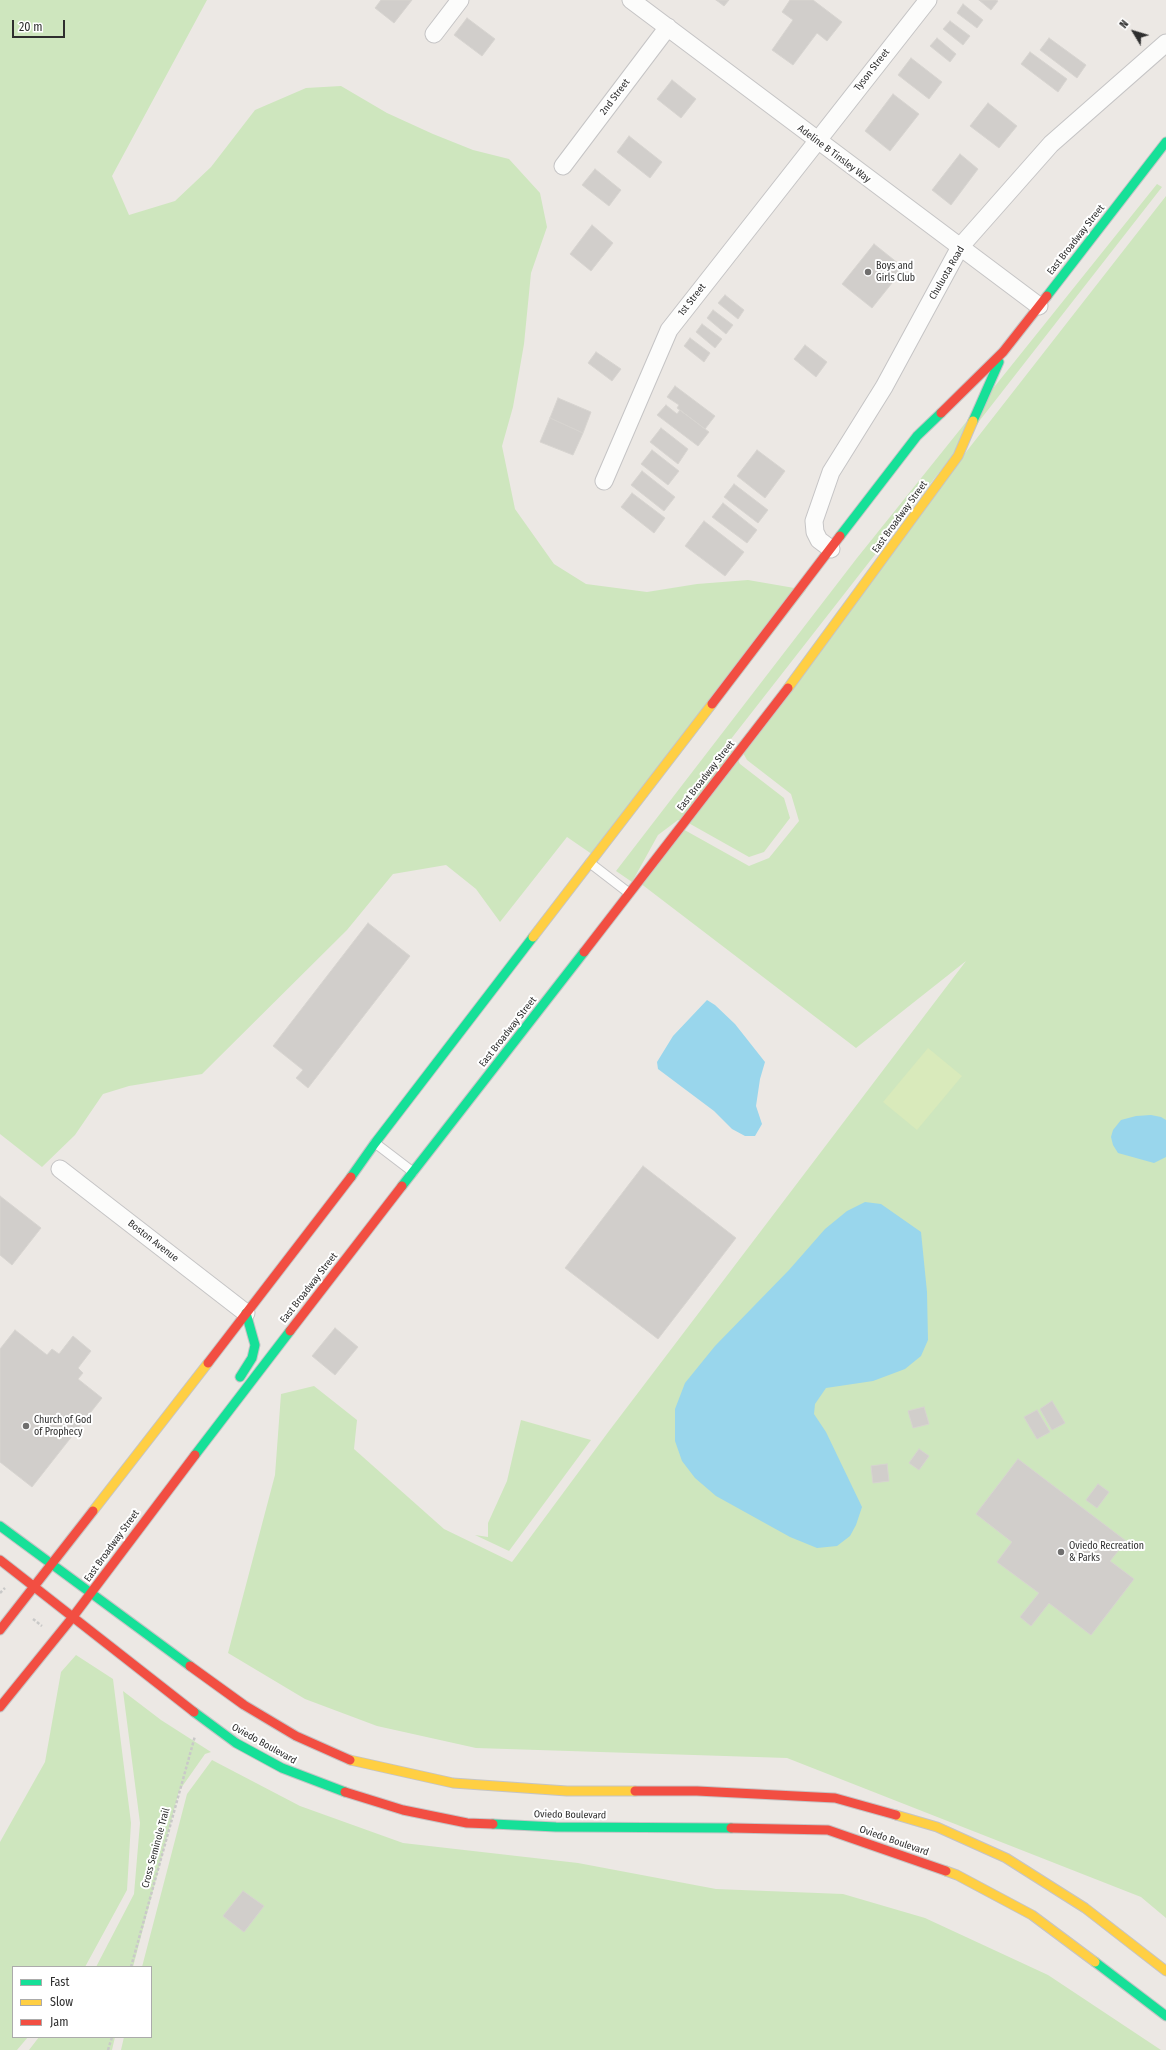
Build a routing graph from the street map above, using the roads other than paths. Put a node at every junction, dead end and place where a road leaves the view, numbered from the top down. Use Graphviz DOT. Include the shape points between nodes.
graph roads {
  1 [pos="460,0"];
  2 [pos="631,0"];
  3 [pos="928,0"];
  4 [pos="668,27"];
  5 [pos="434,34"];
  6 [pos="1166,43"];
  7 [pos="816,140"];
  8 [pos="1166,142"];
  9 [pos="563,166"];
  10 [pos="960,247"];
  11 [pos="1039,306"];
  12 [pos="1003,352"];
  13 [pos="604,480"];
  14 [pos="831,549"];
  15 [pos="590,863"];
  16 [pos="629,893"];
  17 [pos="376,1143"];
  18 [pos="60,1169"];
  19 [pos="413,1172"];
  20 [pos="246,1313"];
  21 [pos="236,1382"];
  22 [pos="158,1486"];
  23 [pos="154,1508"];
  24 [pos="0,1526"];
  25 [pos="0,1560"];
  26 [pos="51,1564"];
  27 [pos="34,1587"];
  28 [pos="90,1594"];
  29 [pos="72,1618"];
  30 [pos="0,1630"];
  31 [pos="0,1707"];
  32 [pos="1166,1971"];
  33 [pos="1166,2016"];
  1 -- 5 [label="street"];
  2 -- 4 [label="street, Adeline B Tinsley Way"];
  3 -- 7 [label="street, Tyson Street"];
  4 -- 7 [label="street, Adeline B Tinsley Way"];
  4 -- 9 [label="street, 2nd Street"];
  6 -- 10 [label="street, Chuluota Road" via="1051,144"];
  7 -- 10 [label="street, Adeline B Tinsley Way"];
  7 -- 13 [label="street, 1st Street" via="669,330"];
  8 -- 11 [label="main road, East Broadway Street"];
  10 -- 11 [label="street, Adeline B Tinsley Way"];
  10 -- 14 [label="street, Chuluota Road" via="884,387 831,472 814,520 815,532"];
  11 -- 12 [label="main road, East Broadway Street"];
  12 -- 14 [label="main road, East Broadway Street" via="917,436"];
  12 -- 16 [label="main road, East Broadway Street" via="958,456 771,712"];
  14 -- 15 [label="main road, East Broadway Street"];
  15 -- 16 [label="lane"];
  15 -- 17 [label="main road, East Broadway Street"];
  16 -- 19 [label="main road, East Broadway Street"];
  17 -- 19 [label="lane"];
  17 -- 20 [label="main road, East Broadway Street" via="340,1194"];
  18 -- 20 [label="street, Boston Avenue"];
  19 -- 23 [label="main road, East Broadway Street"];
  20 -- 21 [label="main road" via="255,1345 252,1358"];
  20 -- 26 [label="main road, East Broadway Street"];
  22 -- 23 [label="main road"];
  23 -- 28 [label="main road, East Broadway Street"];
  24 -- 26 [label="main road"];
  25 -- 27 [label="main road, Oviedo Boulevard"];
  26 -- 27 [label="main road, East Broadway Street"];
  26 -- 28 [label="main road"];
  27 -- 29 [label="main road, Oviedo Boulevard"];
  27 -- 30 [label="main road, East Broadway Street"];
  28 -- 29 [label="main road, East Broadway Street"];
  28 -- 32 [label="main road" via="244,1705 296,1736 350,1760 452,1782 567,1791 697,1791 835,1798 937,1827 1006,1858 1084,1908"];
  29 -- 31 [label="main road, East Broadway Street"];
  29 -- 33 [label="main road, Oviedo Boulevard" via="236,1743 282,1768 332,1788 403,1810 467,1823 556,1827 828,1830 957,1875 1032,1915"];
}
